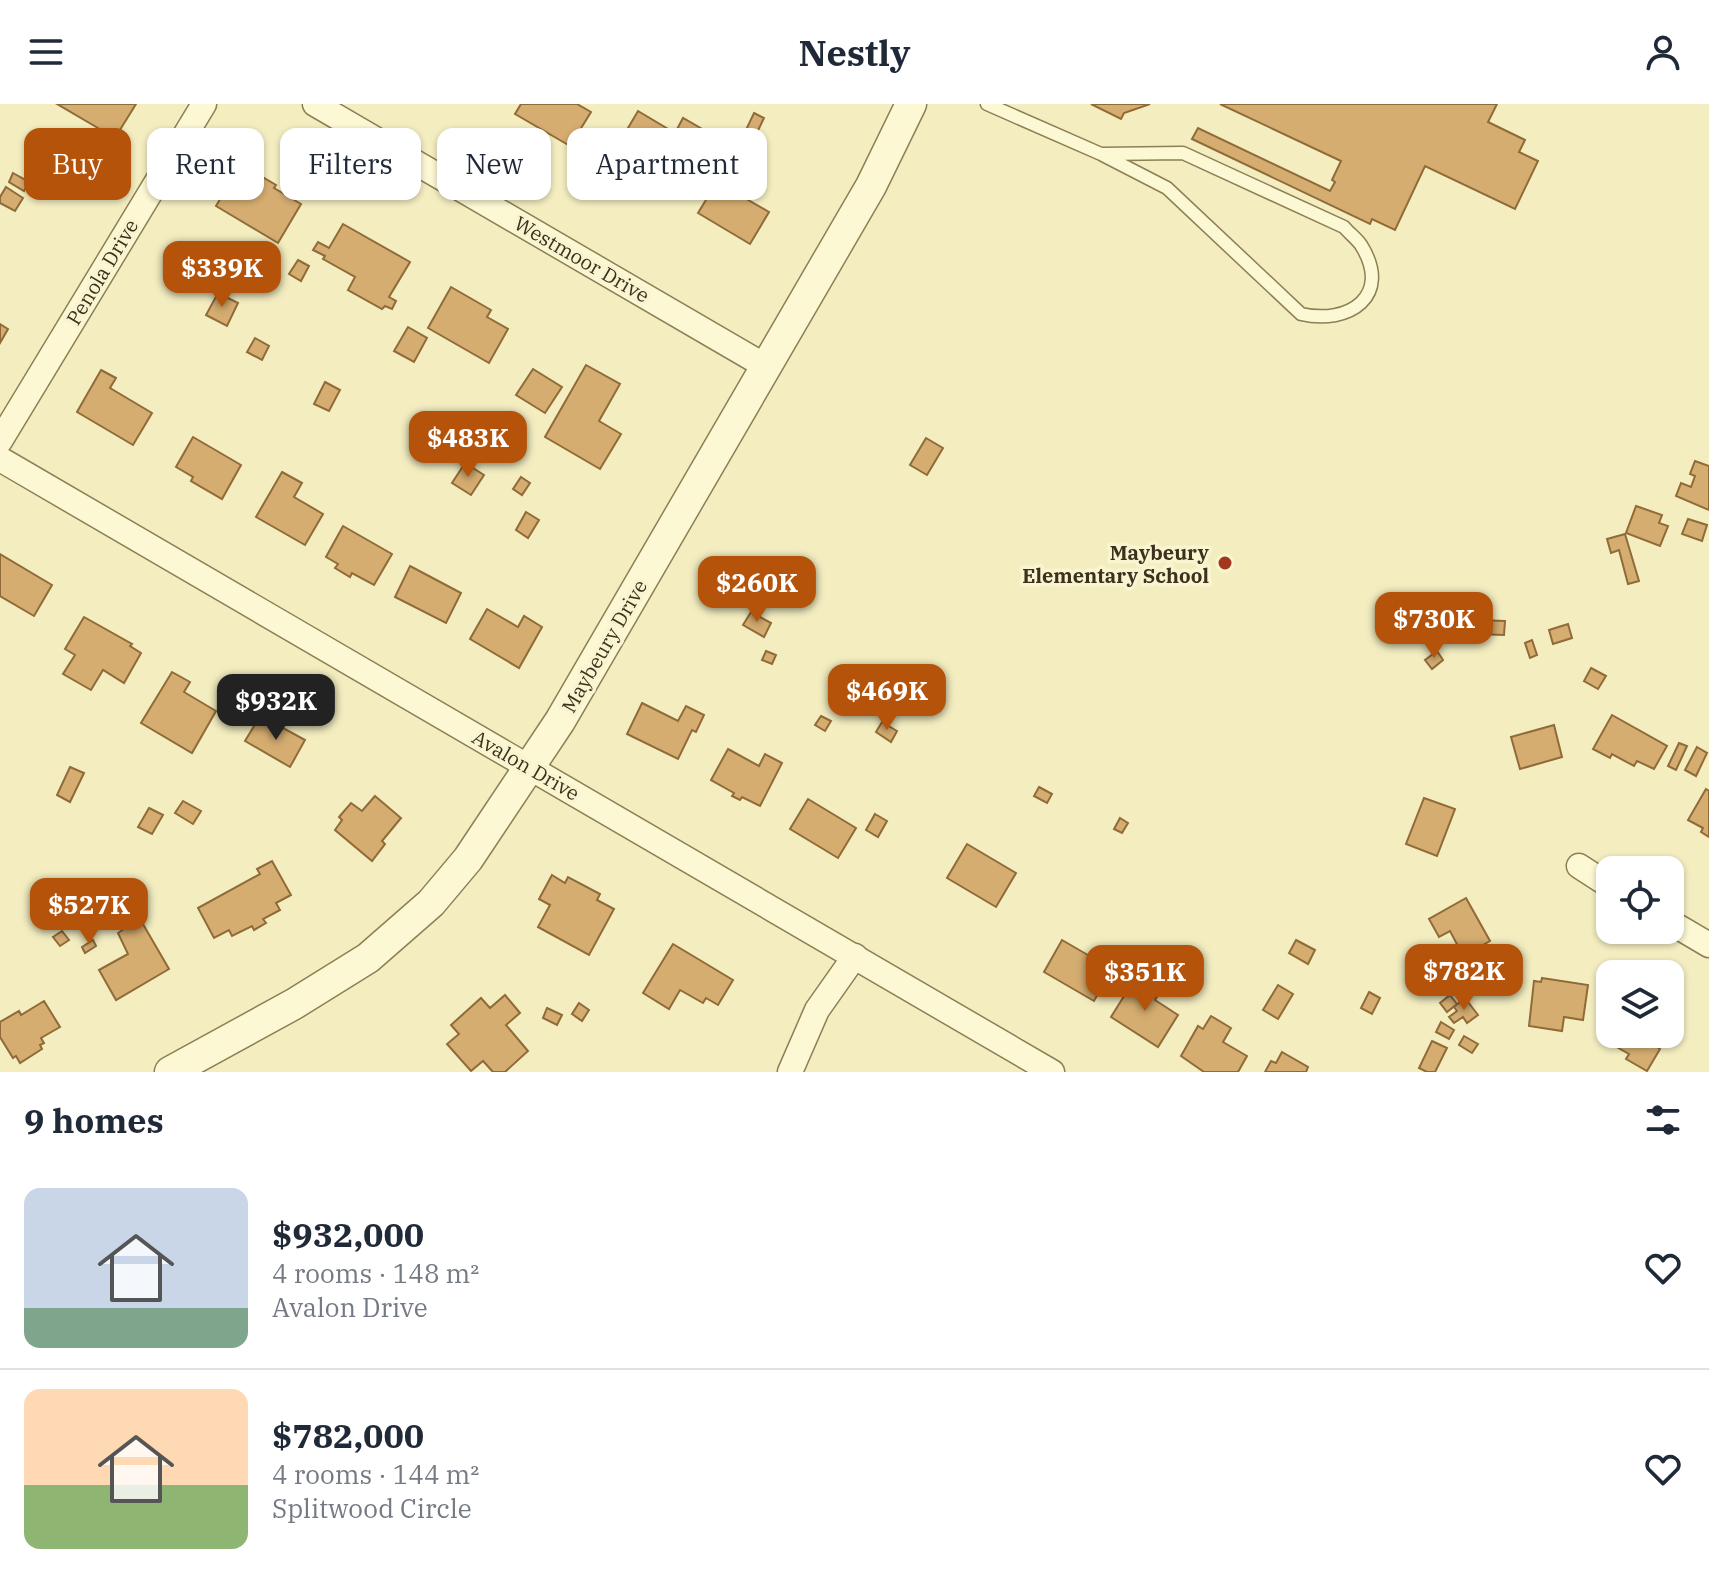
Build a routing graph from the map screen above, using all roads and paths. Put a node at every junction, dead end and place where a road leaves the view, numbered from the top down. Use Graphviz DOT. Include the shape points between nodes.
graph roads {
  1 [pos="204,104"];
  2 [pos="315,104"];
  3 [pos="911,104"];
  4 [pos="987,104"];
  5 [pos="1101,154"];
  6 [pos="765,366"];
  7 [pos="0,441"];
  8 [pos="0,459"];
  9 [pos="529,766"];
  10 [pos="1579,866"];
  11 [pos="1596,877"];
  12 [pos="1684,930"];
  13 [pos="1709,945"];
  14 [pos="855,956"];
  15 [pos="170,1072"];
  16 [pos="790,1072"];
  17 [pos="1052,1072"];
  1 -- 7 [label="street, Penola Drive"];
  2 -- 6 [label="street, Westmoor Drive"];
  3 -- 6 [label="street, Maybeury Drive" via="871,186"];
  4 -- 5 [label="lane"];
  5 -- 5 [label="lane" via="1183,153 1344,227 1361,245 1371,272 1359,307 1342,316 1301,314 1167,188"];
  6 -- 9 [label="street, Maybeury Drive"];
  8 -- 9 [label="street, Avalon Drive"];
  9 -- 14 [label="street, Avalon Drive"];
  9 -- 15 [label="street, Maybeury Drive" via="459,870 431,903 368,958"];
  10 -- 11 [label="street"];
  12 -- 13 [label="street"];
  14 -- 16 [label="street" via="817,1010"];
  14 -- 17 [label="street, Avalon Drive"];
}
